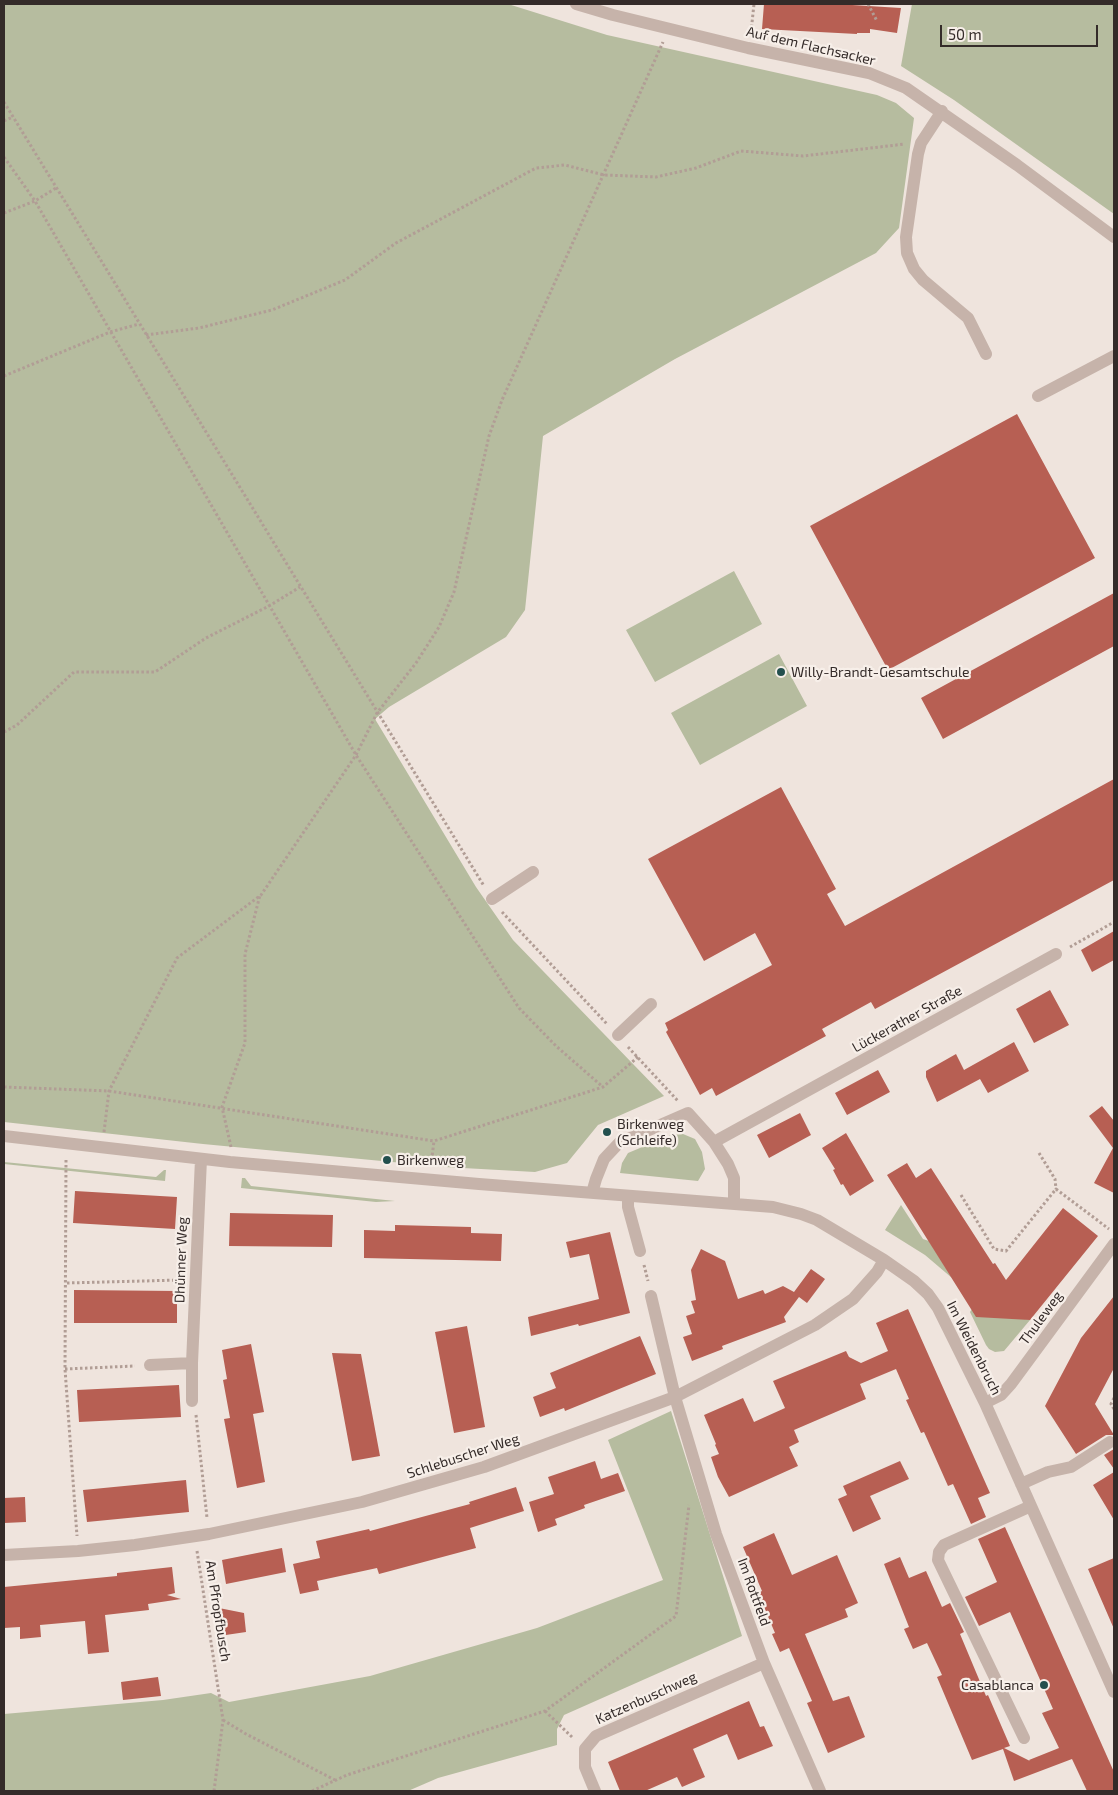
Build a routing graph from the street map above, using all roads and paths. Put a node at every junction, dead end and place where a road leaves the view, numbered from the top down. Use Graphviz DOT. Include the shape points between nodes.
graph roads {
  1 [pos="576,4"];
  2 [pos="754,4"];
  3 [pos="868,4"];
  4 [pos="614,9"];
  5 [pos="877,21"];
  6 [pos="669,28"];
  7 [pos="748,48"];
  8 [pos="4,102"];
  9 [pos="942,111"];
  10 [pos="13,117"];
  11 [pos="4,121"];
  12 [pos="921,143"];
  13 [pos="4,157"];
  14 [pos="604,175"];
  15 [pos="56,188"];
  16 [pos="35,201"];
  17 [pos="4,213"];
  18 [pos="1114,237"];
  19 [pos="140,324"];
  20 [pos="110,332"];
  21 [pos="146,336"];
  22 [pos="986,354"];
  23 [pos="1114,356"];
  24 [pos="4,376"];
  25 [pos="1038,396"];
  26 [pos="300,587"];
  27 [pos="269,606"];
  28 [pos="377,713"];
  29 [pos="4,732"];
  30 [pos="356,755"];
  31 [pos="533,872"];
  32 [pos="261,895"];
  33 [pos="492,899"];
  34 [pos="1114,922"];
  35 [pos="1056,954"];
  36 [pos="651,1004"];
  37 [pos="618,1036"];
  38 [pos="638,1057"];
  39 [pos="4,1087"];
  40 [pos="603,1087"];
  41 [pos="109,1091"];
  42 [pos="222,1107"];
  43 [pos="688,1113"];
  44 [pos="4,1136"];
  45 [pos="434,1141"];
  46 [pos="714,1142"];
  47 [pos="66,1144"];
  48 [pos="102,1148"];
  49 [pos="1039,1153"];
  50 [pos="201,1159"];
  51 [pos="230,1162"];
  52 [pos="429,1180"];
  53 [pos="1056,1189"];
  54 [pos="592,1193"];
  55 [pos="962,1195"];
  56 [pos="628,1196"];
  57 [pos="734,1204"];
  58 [pos="1114,1232"];
  59 [pos="1114,1244"];
  60 [pos="640,1251"];
  61 [pos="884,1260"];
  62 [pos="196,1280"];
  63 [pos="66,1283"];
  64 [pos="651,1296"];
  65 [pos="192,1363"];
  66 [pos="150,1365"];
  67 [pos="66,1370"];
  68 [pos="675,1397"];
  69 [pos="1114,1398"];
  70 [pos="192,1401"];
  71 [pos="985,1403"];
  72 [pos="1114,1409"];
  73 [pos="1110,1442"];
  74 [pos="699,1478"];
  75 [pos="1021,1484"];
  76 [pos="1031,1506"];
  77 [pos="209,1534"];
  78 [pos="194,1536"];
  79 [pos="78,1551"];
  80 [pos="4,1555"];
  81 [pos="764,1663"];
  82 [pos="1114,1692"];
  83 [pos="545,1711"];
  84 [pos="223,1720"];
  85 [pos="1024,1738"];
  86 [pos="584,1749"];
  87 [pos="335,1780"];
  88 [pos="214,1791"];
  89 [pos="312,1791"];
  90 [pos="596,1791"];
  91 [pos="820,1791"];
  1 -- 4 [label="street, Auf dem Flachsacker"];
  2 -- 7 [label="path"];
  3 -- 5 [label="path"];
  4 -- 6 [label="street, Auf dem Flachsacker"];
  6 -- 7 [label="street, Auf dem Flachsacker"];
  6 -- 14 [label="path"];
  7 -- 9 [label="street, Auf dem Flachsacker" via="869,73 906,88"];
  8 -- 10 [label="path"];
  9 -- 12 [label="street"];
  9 -- 18 [label="street, Auf dem Flachsacker"];
  10 -- 11 [label="path"];
  10 -- 15 [label="path"];
  12 -- 14 [label="path" via="803,156 741,151 696,168 656,177"];
  12 -- 22 [label="street" via="906,237 907,253 914,269 924,280 968,318"];
  13 -- 16 [label="path"];
  14 -- 21 [label="path" via="565,165 536,168 396,243 345,280 272,310 199,328"];
  14 -- 28 [label="path" via="492,427 454,592 439,627"];
  15 -- 16 [label="path"];
  15 -- 19 [label="path"];
  16 -- 17 [label="path"];
  16 -- 20 [label="path"];
  19 -- 20 [label="path"];
  19 -- 21 [label="path"];
  20 -- 24 [label="path"];
  20 -- 27 [label="path"];
  21 -- 26 [label="path"];
  23 -- 25 [label="street"];
  26 -- 27 [label="path"];
  26 -- 28 [label="path"];
  27 -- 29 [label="path" via="206,638 155,672 74,672 17,725"];
  27 -- 30 [label="path"];
  28 -- 30 [label="path"];
  28 -- 33 [label="path"];
  30 -- 32 [label="path"];
  30 -- 40 [label="path" via="519,1008"];
  31 -- 33 [label="street"];
  32 -- 41 [label="path" via="177,958"];
  32 -- 42 [label="path" via="245,954 245,1043"];
  33 -- 37 [label="path"];
  34 -- 35 [label="path"];
  35 -- 46 [label="street, Lückerather Straße"];
  36 -- 37 [label="street"];
  37 -- 38 [label="path"];
  38 -- 40 [label="path"];
  38 -- 43 [label="path"];
  39 -- 41 [label="path"];
  40 -- 45 [label="path"];
  41 -- 42 [label="path"];
  41 -- 48 [label="path"];
  42 -- 45 [label="path"];
  42 -- 51 [label="path" via="232,1143"];
  43 -- 46 [label="street"];
  43 -- 54 [label="street" via="619,1142 604,1159"];
  44 -- 47 [label="street"];
  45 -- 52 [label="path"];
  46 -- 57 [label="street" via="734,1178"];
  47 -- 48 [label="street"];
  47 -- 63 [label="path"];
  48 -- 50 [label="street"];
  49 -- 53 [label="path" via="1055,1179"];
  50 -- 51 [label="street"];
  50 -- 62 [label="street, Dhünner Weg"];
  51 -- 52 [label="street"];
  52 -- 54 [label="street"];
  53 -- 55 [label="path" via="1006,1251 994,1249"];
  53 -- 58 [label="path"];
  54 -- 56 [label="street"];
  56 -- 57 [label="street"];
  56 -- 60 [label="street"];
  57 -- 61 [label="street, Im Weidenbruch" via="773,1207 801,1214 817,1220"];
  59 -- 71 [label="street, Thuleweg" via="1011,1384 1001,1395"];
  60 -- 64 [label="path"];
  61 -- 68 [label="street, Schlebuscher Weg" via="853,1299 834,1313"];
  61 -- 71 [label="street, Im Weidenbruch" via="914,1281 938,1308"];
  62 -- 63 [label="path"];
  62 -- 65 [label="street, Dhünner Weg"];
  63 -- 67 [label="path"];
  64 -- 68 [label="street, Im Rottfeld"];
  65 -- 66 [label="street"];
  65 -- 70 [label="street, Dhünner Weg"];
  66 -- 67 [label="path"];
  67 -- 79 [label="path"];
  68 -- 74 [label="street, Im Rottfeld"];
  68 -- 77 [label="street, Schlebuscher Weg" via="484,1467 362,1502"];
  69 -- 72 [label="path" via="1111,1404"];
  70 -- 77 [label="path" via="195,1404"];
  71 -- 75 [label="street, Im Weidenbruch"];
  73 -- 75 [label="street" via="1072,1467 1048,1472"];
  74 -- 81 [label="street, Im Rottfeld" via="716,1534"];
  74 -- 83 [label="path" via="691,1488 676,1616"];
  75 -- 76 [label="street, Im Weidenbruch"];
  76 -- 82 [label="street, Im Weidenbruch"];
  76 -- 85 [label="street" via="944,1545 938,1560"];
  77 -- 78 [label="street, Schlebuscher Weg"];
  78 -- 79 [label="street, Schlebuscher Weg"];
  78 -- 84 [label="path, Am Pfropfbusch"];
  79 -- 80 [label="street, Schlebuscher Weg"];
  81 -- 86 [label="street, Katzenbuschweg" via="596,1736"];
  81 -- 91 [label="street, Im Rottfeld"];
  83 -- 86 [label="path"];
  83 -- 87 [label="path"];
  84 -- 87 [label="path"];
  84 -- 88 [label="path, Am Pfropfbusch"];
  86 -- 90 [label="street" via="585,1767"];
  87 -- 89 [label="path"];
}
